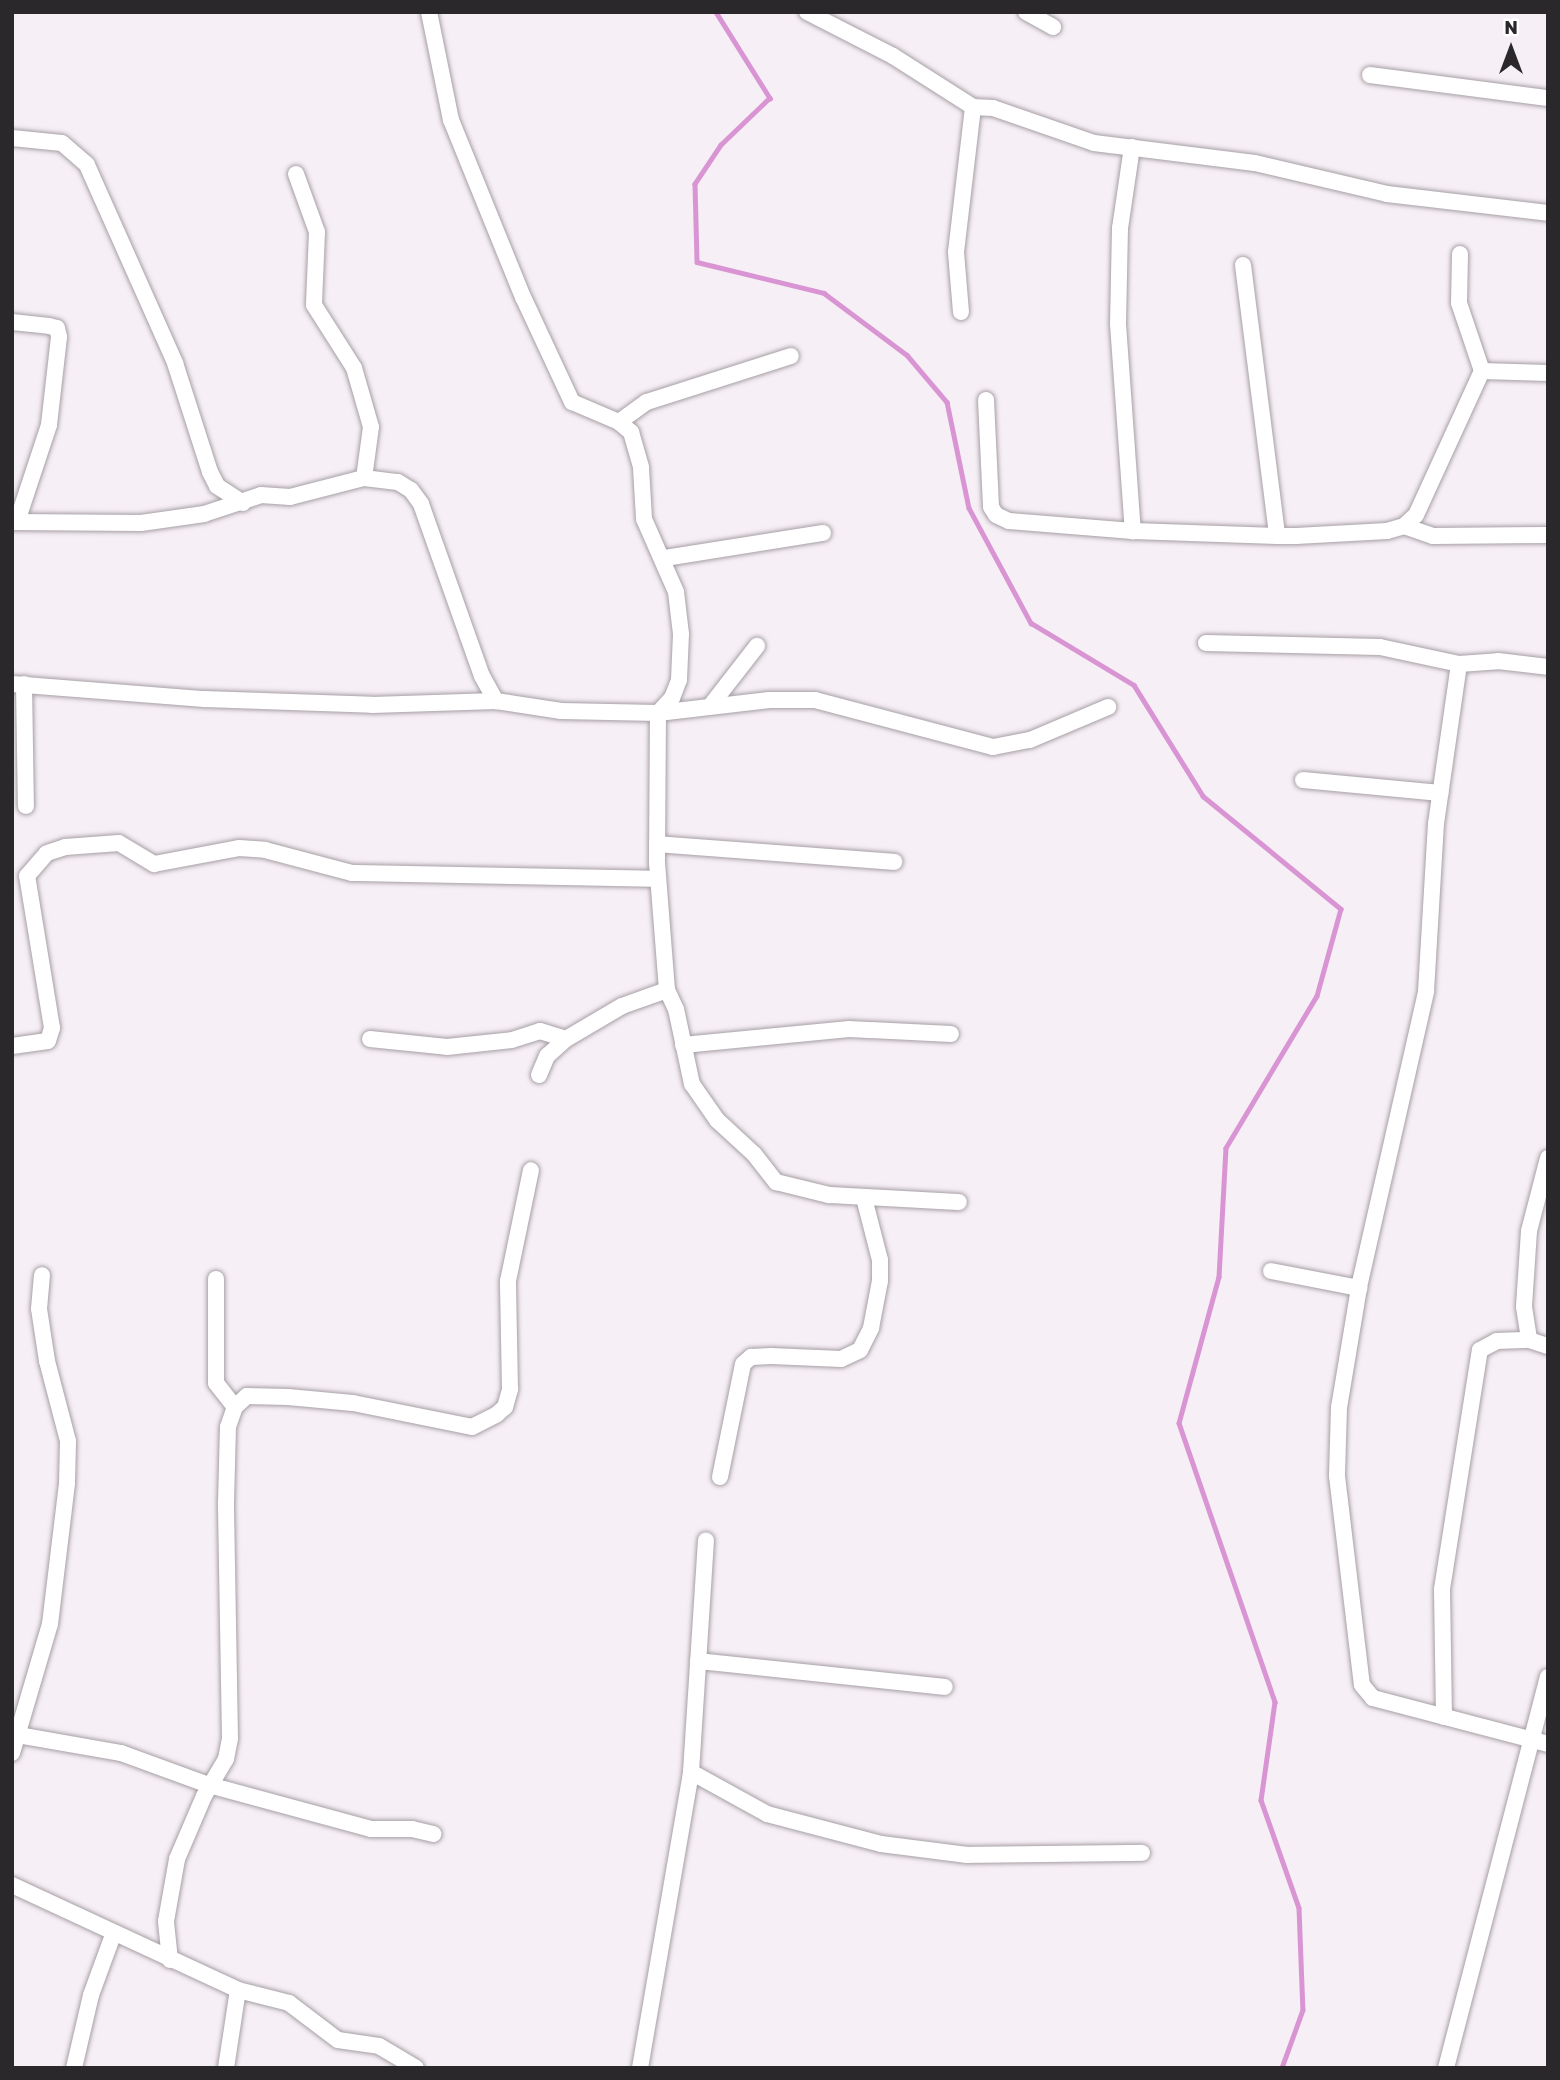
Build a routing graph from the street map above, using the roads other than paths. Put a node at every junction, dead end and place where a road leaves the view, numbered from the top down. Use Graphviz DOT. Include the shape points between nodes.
graph roads {
  1 [pos="429,12"];
  2 [pos="807,12"];
  3 [pos="1026,12"];
  4 [pos="1053,27"];
  5 [pos="1370,75"];
  6 [pos="1548,98"];
  7 [pos="974,107"];
  8 [pos="12,138"];
  9 [pos="1132,146"];
  10 [pos="296,174"];
  11 [pos="1548,213"];
  12 [pos="1460,254"];
  13 [pos="1243,264"];
  14 [pos="961,312"];
  15 [pos="12,322"];
  16 [pos="791,356"];
  17 [pos="1482,371"];
  18 [pos="1548,373"];
  19 [pos="986,400"];
  20 [pos="619,422"];
  21 [pos="364,478"];
  22 [pos="243,503"];
  23 [pos="15,522"];
  24 [pos="1404,526"];
  25 [pos="1133,530"];
  26 [pos="823,533"];
  27 [pos="1548,535"];
  28 [pos="1277,536"];
  29 [pos="665,558"];
  30 [pos="1206,643"];
  31 [pos="757,646"];
  32 [pos="1459,663"];
  33 [pos="1548,667"];
  34 [pos="18,684"];
  35 [pos="496,701"];
  36 [pos="710,705"];
  37 [pos="1108,707"];
  38 [pos="658,713"];
  39 [pos="1303,780"];
  40 [pos="1440,793"];
  41 [pos="26,806"];
  42 [pos="657,844"];
  43 [pos="894,862"];
  44 [pos="658,879"];
  45 [pos="667,990"];
  46 [pos="951,1034"];
  47 [pos="370,1039"];
  48 [pos="566,1039"];
  49 [pos="683,1045"];
  50 [pos="12,1046"];
  51 [pos="539,1075"];
  52 [pos="1548,1158"];
  53 [pos="531,1170"];
  54 [pos="864,1198"];
  55 [pos="959,1202"];
  56 [pos="1271,1271"];
  57 [pos="42,1275"];
  58 [pos="216,1279"];
  59 [pos="1359,1288"];
  60 [pos="1529,1340"];
  61 [pos="1548,1346"];
  62 [pos="235,1407"];
  63 [pos="720,1476"];
  64 [pos="706,1540"];
  65 [pos="698,1661"];
  66 [pos="1548,1677"];
  67 [pos="946,1686"];
  68 [pos="1444,1717"];
  69 [pos="18,1735"];
  70 [pos="1529,1740"];
  71 [pos="1548,1744"];
  72 [pos="12,1753"];
  73 [pos="691,1772"];
  74 [pos="209,1785"];
  75 [pos="433,1834"];
  76 [pos="1142,1853"];
  77 [pos="12,1885"];
  78 [pos="113,1935"];
  79 [pos="170,1960"];
  80 [pos="238,1990"];
  81 [pos="74,2068"];
  82 [pos="226,2068"];
  83 [pos="416,2068"];
  84 [pos="640,2068"];
  85 [pos="1446,2068"];
  1 -- 20 [label="street" via="456,132 563,388 584,411"];
  2 -- 7 [label="street" via="893,56"];
  3 -- 4 [label="street"];
  5 -- 6 [label="street"];
  7 -- 9 [label="street" via="993,108 1094,144"];
  7 -- 14 [label="street" via="956,252"];
  8 -- 22 [label="street" via="62,143 87,165 175,363 210,472 217,486"];
  9 -- 11 [label="street" via="1255,163 1387,194"];
  9 -- 25 [label="street" via="1120,228 1118,324"];
  10 -- 21 [label="street" via="317,232 314,305 354,368 371,427"];
  12 -- 17 [label="street" via="1459,303"];
  13 -- 28 [label="street"];
  15 -- 23 [label="street" via="57,328 59,337 49,425"];
  16 -- 20 [label="street" via="648,402"];
  17 -- 18 [label="street"];
  17 -- 24 [label="street" via="1416,514"];
  19 -- 25 [label="street" via="991,507 996,516 1009,522"];
  20 -- 29 [label="street" via="631,432 641,468 644,519"];
  21 -- 22 [label="street" via="290,497 261,495"];
  21 -- 35 [label="street" via="398,482 421,504 482,676"];
  22 -- 23 [label="street" via="204,514 125,525"];
  24 -- 27 [label="street" via="1433,536"];
  24 -- 28 [label="street"];
  25 -- 28 [label="street"];
  26 -- 29 [label="street"];
  29 -- 38 [label="street" via="681,634 678,680 672,698"];
  30 -- 32 [label="street" via="1380,647"];
  31 -- 36 [label="street"];
  32 -- 33 [label="street" via="1498,661"];
  32 -- 40 [label="street"];
  34 -- 35 [label="street" via="204,699 372,705"];
  34 -- 41 [label="street"];
  35 -- 38 [label="street" via="561,711"];
  36 -- 37 [label="street" via="815,701 993,747 1030,740"];
  36 -- 38 [label="street"];
  38 -- 42 [label="street"];
  39 -- 40 [label="street"];
  40 -- 59 [label="street" via="1426,992"];
  42 -- 43 [label="street"];
  42 -- 44 [label="street"];
  44 -- 45 [label="street"];
  44 -- 50 [label="street" via="352,873 265,850 239,848 154,864 118,843 65,847 47,853 27,876 52,1028 48,1041"];
  45 -- 48 [label="street" via="622,1006"];
  45 -- 49 [label="street"];
  46 -- 49 [label="street" via="849,1029"];
  47 -- 48 [label="street" via="447,1047 512,1040 540,1031"];
  48 -- 51 [label="street" via="547,1056"];
  49 -- 54 [label="street" via="698,1097 776,1182 801,1191"];
  52 -- 60 [label="street" via="1529,1231 1524,1307"];
  53 -- 62 [label="street" via="509,1281 510,1389 505,1407 472,1427 353,1403 301,1398 247,1396"];
  54 -- 55 [label="street"];
  54 -- 63 [label="street" via="880,1260 880,1281 871,1328 860,1350 841,1360 771,1356 751,1357 743,1364"];
  56 -- 59 [label="street"];
  57 -- 69 [label="street" via="39,1309 68,1441 67,1483 50,1624"];
  58 -- 62 [label="street" via="216,1383"];
  59 -- 68 [label="street" via="1339,1407 1337,1476 1362,1685 1373,1698"];
  60 -- 61 [label="street"];
  60 -- 68 [label="street" via="1497,1341 1480,1350 1442,1589"];
  62 -- 74 [label="street" via="228,1427 226,1503 230,1738 223,1766"];
  64 -- 65 [label="street"];
  65 -- 67 [label="street"];
  65 -- 73 [label="street"];
  66 -- 70 [label="street"];
  68 -- 70 [label="street"];
  69 -- 72 [label="street"];
  69 -- 74 [label="street" via="121,1754"];
  70 -- 71 [label="street"];
  70 -- 85 [label="street"];
  73 -- 76 [label="street" via="767,1814 881,1844 967,1855"];
  73 -- 84 [label="street"];
  74 -- 75 [label="street" via="371,1829"];
  74 -- 79 [label="street" via="177,1859 166,1921"];
  77 -- 78 [label="street"];
  78 -- 79 [label="street"];
  78 -- 81 [label="street" via="91,1995"];
  79 -- 80 [label="street"];
  80 -- 82 [label="street"];
  80 -- 83 [label="street" via="289,2003 338,2040 379,2046"];
}
